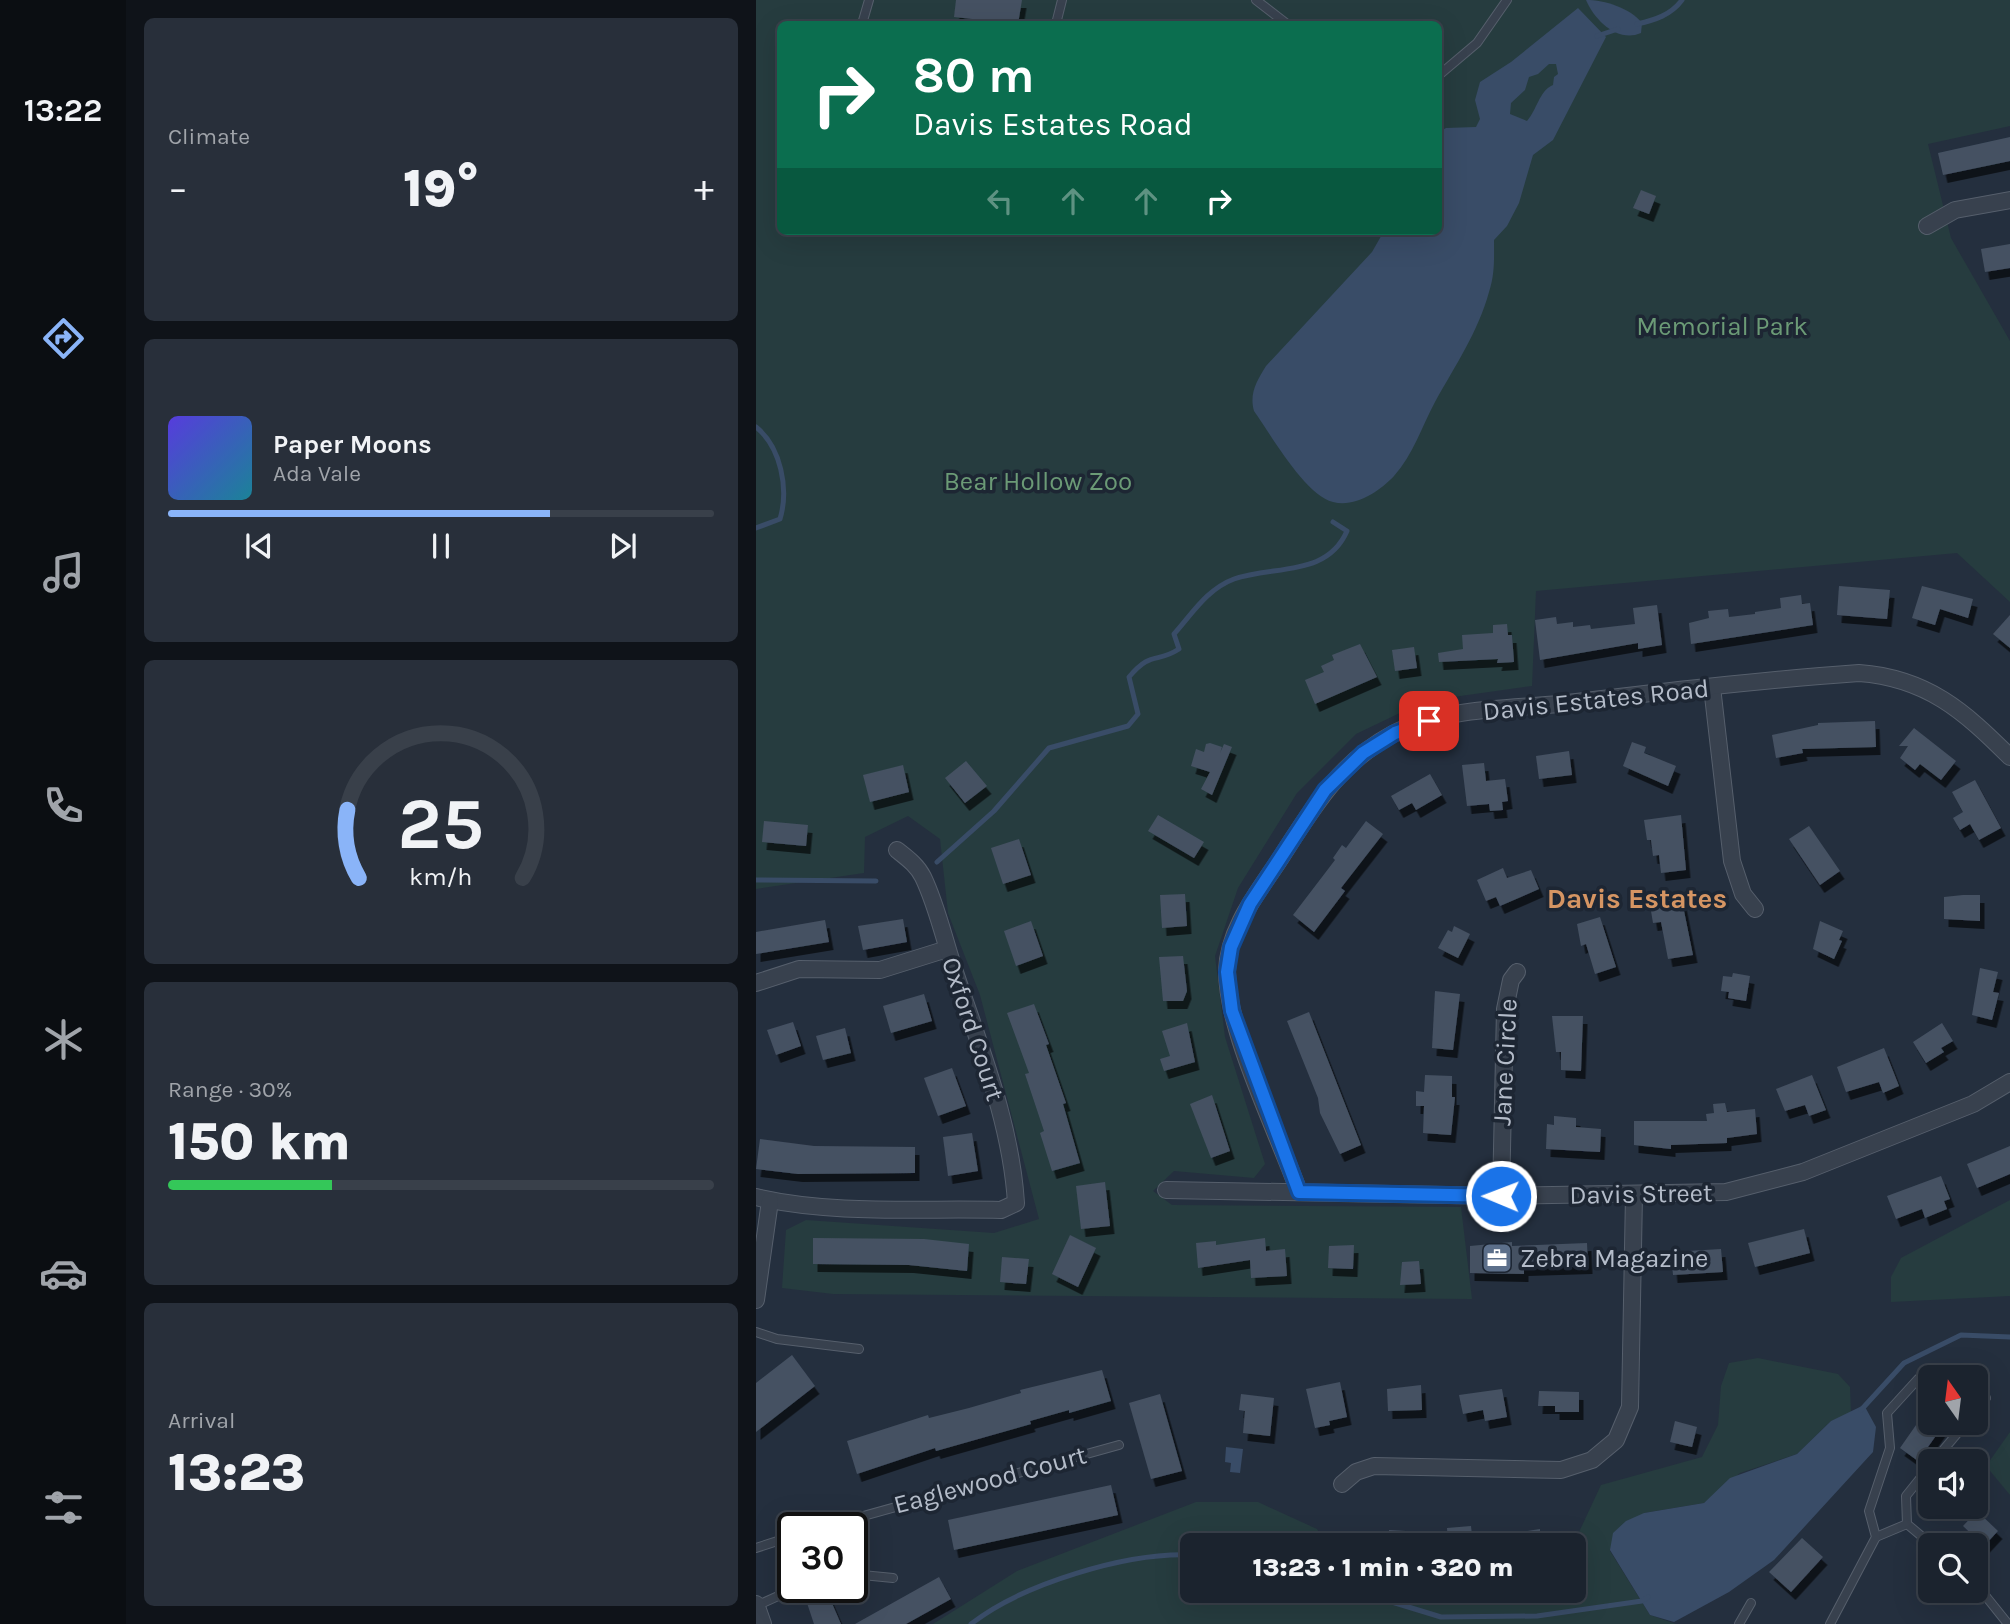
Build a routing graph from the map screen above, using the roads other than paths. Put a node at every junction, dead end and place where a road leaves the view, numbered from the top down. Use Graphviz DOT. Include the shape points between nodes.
graph roads {
  1 [pos="869,0"];
  2 [pos="1062,0"];
  3 [pos="1256,0"];
  4 [pos="1507,0"];
  5 [pos="863,21"];
  6 [pos="1057,21"];
  7 [pos="1283,21"];
  8 [pos="1442,73"];
  9 [pos="2010,200"];
  10 [pos="1927,226"];
  11 [pos="1712,687"];
  12 [pos="2010,757"];
  13 [pos="897,850"];
  14 [pos="1755,909"];
  15 [pos="947,948"];
  16 [pos="1517,972"];
  17 [pos="756,983"];
  18 [pos="2010,1082"];
  19 [pos="1166,1190"];
  20 [pos="1299,1192"];
  21 [pos="1634,1195"];
  22 [pos="1501,1196"];
  23 [pos="763,1199"];
  24 [pos="756,1300"];
  25 [pos="756,1332"];
  26 [pos="859,1349"];
  27 [pos="1918,1379"];
  28 [pos="1956,1435"];
  29 [pos="1119,1445"];
  30 [pos="1944,1449"];
  31 [pos="1918,1481"];
  32 [pos="1342,1484"];
  33 [pos="868,1515"];
  34 [pos="1907,1524"];
  35 [pos="1918,1534"];
  36 [pos="1876,1537"];
  37 [pos="777,1541"];
  38 [pos="756,1548"];
  39 [pos="868,1576"];
  40 [pos="893,1578"];
  41 [pos="777,1596"];
  42 [pos="1988,1599"];
  43 [pos="1751,1602"];
  44 [pos="756,1605"];
  45 [pos="763,1624"];
  46 [pos="1739,1624"];
  47 [pos="1830,1624"];
  48 [pos="2008,1624"];
  1 -- 5 [label="lane"];
  2 -- 6 [label="lane"];
  3 -- 7 [label="lane"];
  4 -- 8 [label="lane" via="1478,43"];
  9 -- 10 [label="street" via="1955,210"];
  11 -- 12 [label="street, Davis Estates Road" via="1884,675 1941,697"];
  11 -- 14 [label="street" via="1732,860 1743,894"];
  11 -- 20 [label="street, Davis Estates Road" via="1429,721 1395,733 1363,753 1325,790 1250,904 1228,959 1232,1011"];
  13 -- 15 [label="street, Oxford Court" via="923,876"];
  15 -- 17 [label="street" via="880,970 799,969"];
  15 -- 23 [label="street, Oxford Court" via="1007,1140 1016,1203 1001,1210 838,1206"];
  16 -- 22 [label="street, Jane Circle" via="1505,1009"];
  18 -- 21 [label="street, Davis Street" via="1973,1104 1775,1181 1726,1192"];
  19 -- 20 [label="street, Davis Street"];
  20 -- 22 [label="street, Davis Street"];
  21 -- 22 [label="street, Davis Street"];
  21 -- 32 [label="street" via="1630,1407 1616,1440 1592,1460 1561,1470 1374,1466 1356,1472"];
  23 -- 24 [label="street"];
  25 -- 26 [label="lane"];
  27 -- 36 [label="lane" via="1887,1413 1890,1448 1869,1511"];
  28 -- 30 [label="lane"];
  29 -- 33 [label="lane, Eaglewood Court"];
  31 -- 34 [label="lane" via="1906,1496"];
  34 -- 35 [label="lane"];
  34 -- 36 [label="lane"];
  36 -- 47 [label="lane"];
  37 -- 38 [label="lane"];
  39 -- 40 [label="lane"];
  41 -- 44 [label="lane"];
  42 -- 48 [label="lane"];
  43 -- 46 [label="lane"];
  44 -- 45 [label="street"];
}
